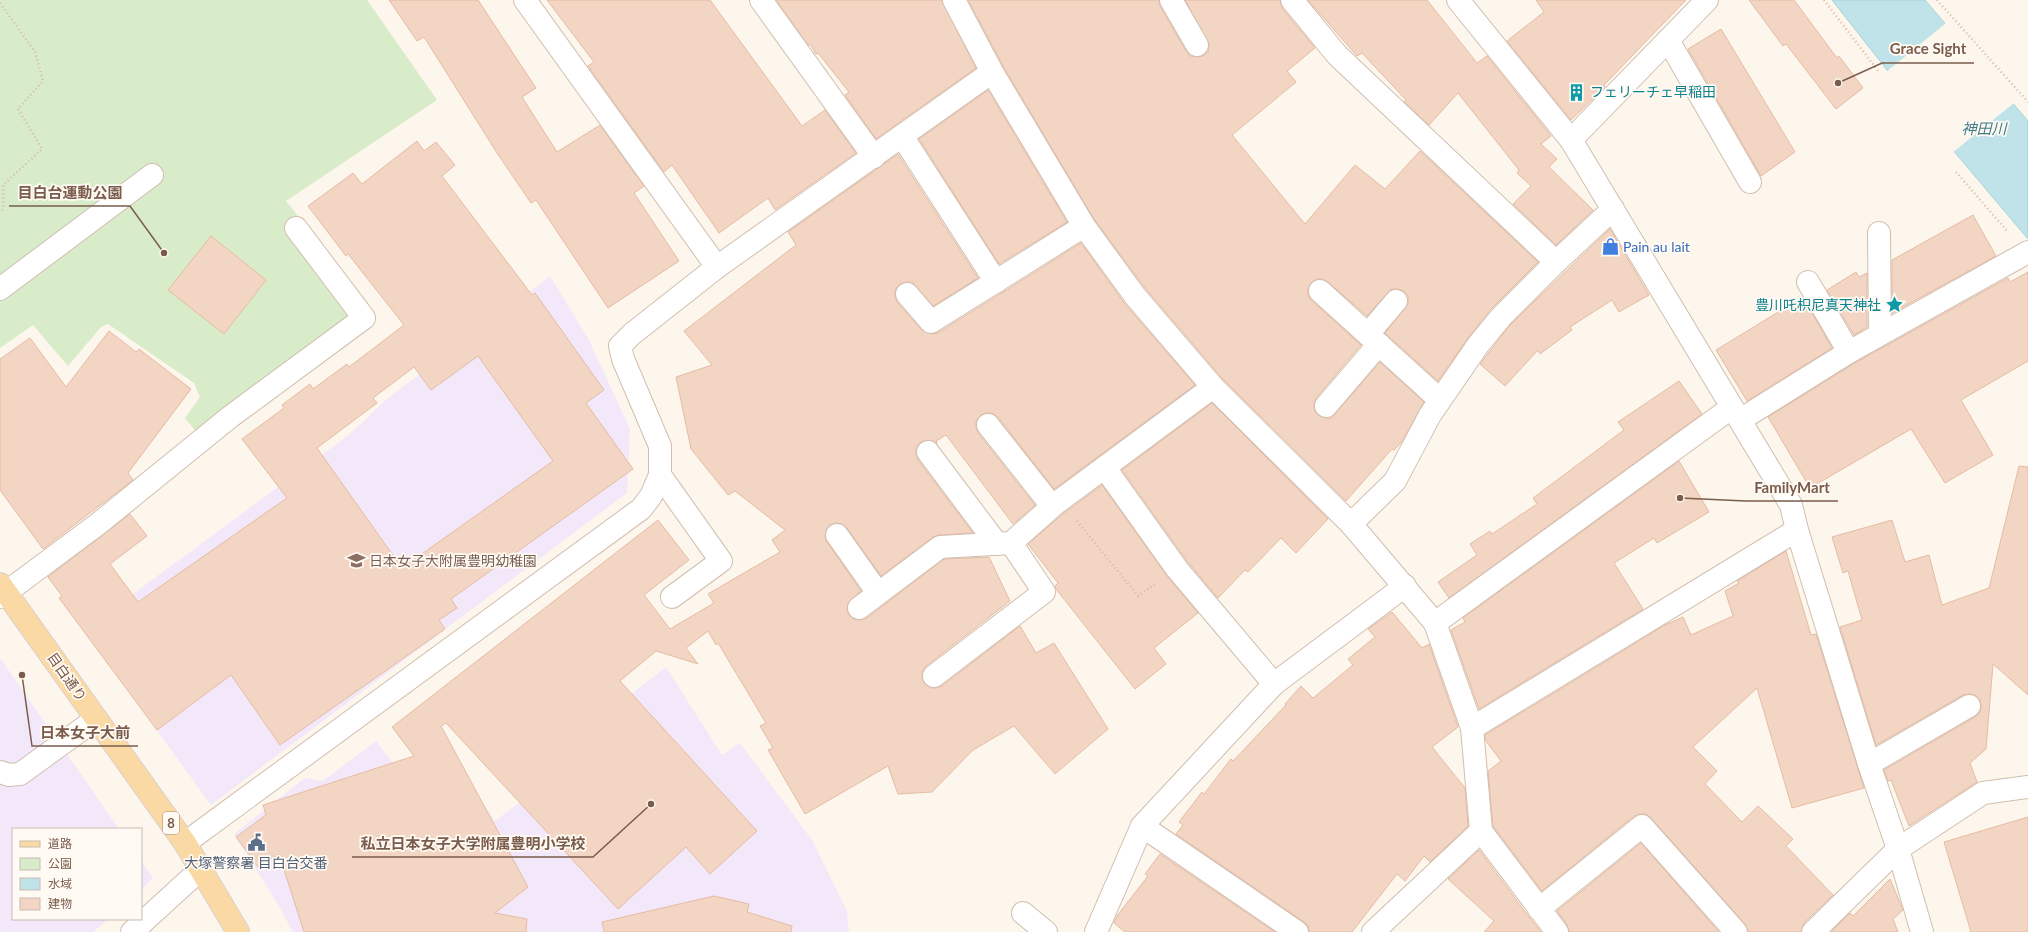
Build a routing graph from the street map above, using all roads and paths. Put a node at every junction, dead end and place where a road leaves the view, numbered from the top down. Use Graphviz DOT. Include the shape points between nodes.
graph roads {
  1 [pos="525,0"];
  2 [pos="761,0"];
  3 [pos="954,0"];
  4 [pos="1170,0"];
  5 [pos="1292,0"];
  6 [pos="1458,0"];
  7 [pos="1707,0"];
  8 [pos="1824,0"];
  9 [pos="1937,0"];
  10 [pos="0,3"];
  11 [pos="1668,40"];
  12 [pos="1197,45"];
  13 [pos="992,72"];
  14 [pos="1879,72"];
  15 [pos="2028,102"];
  16 [pos="902,136"];
  17 [pos="1571,140"];
  18 [pos="874,156"];
  19 [pos="1956,172"];
  20 [pos="152,175"];
  21 [pos="1750,182"];
  22 [pos="1613,209"];
  23 [pos="0,212"];
  24 [pos="1084,226"];
  25 [pos="296,228"];
  26 [pos="1878,233"];
  27 [pos="2028,252"];
  28 [pos="1556,262"];
  29 [pos="717,267"];
  30 [pos="996,282"];
  31 [pos="1808,282"];
  32 [pos="0,288"];
  33 [pos="1320,291"];
  34 [pos="907,294"];
  35 [pos="1396,301"];
  36 [pos="1880,334"];
  37 [pos="1374,339"];
  38 [pos="1849,352"];
  39 [pos="1213,387"];
  40 [pos="1440,400"];
  41 [pos="1326,406"];
  42 [pos="1736,414"];
  43 [pos="988,425"];
  44 [pos="928,452"];
  45 [pos="1105,468"];
  46 [pos="660,475"];
  47 [pos="1056,503"];
  48 [pos="1351,524"];
  49 [pos="1797,530"];
  50 [pos="837,535"];
  51 [pos="1004,544"];
  52 [pos="1177,569"];
  53 [pos="1405,586"];
  54 [pos="2,591"];
  55 [pos="878,593"];
  56 [pos="672,597"];
  57 [pos="859,608"];
  58 [pos="1435,623"];
  59 [pos="934,676"];
  60 [pos="1274,684"];
  61 [pos="1969,706"];
  62 [pos="96,719"];
  63 [pos="1472,728"];
  64 [pos="1869,764"];
  65 [pos="0,772"];
  66 [pos="2028,787"];
  67 [pos="1142,826"];
  68 [pos="1481,831"];
  69 [pos="185,843"];
  70 [pos="1898,849"];
  71 [pos="200,869"];
  72 [pos="1539,909"];
  73 [pos="1023,913"];
  74 [pos="1099,930"];
  75 [pos="132,932"];
  76 [pos="238,932"];
  77 [pos="1046,932"];
  78 [pos="1297,932"];
  79 [pos="1373,932"];
  80 [pos="1556,932"];
  81 [pos="1736,932"];
  82 [pos="1813,932"];
  83 [pos="1922,932"];
  1 -- 29 [label="street"];
  2 -- 18 [label="street"];
  3 -- 13 [label="street"];
  4 -- 12 [label="street"];
  5 -- 28 [label="street" via="1337,55"];
  6 -- 17 [label="street"];
  7 -- 11 [label="street"];
  8 -- 14 [label="path"];
  9 -- 15 [label="path"];
  10 -- 23 [label="path" via="36,52 42,81 18,108 42,149 2,185 3,209"];
  11 -- 17 [label="street"];
  11 -- 21 [label="street"];
  13 -- 16 [label="street"];
  13 -- 24 [label="street"];
  16 -- 18 [label="street"];
  16 -- 30 [label="street"];
  17 -- 22 [label="street"];
  18 -- 29 [label="street"];
  19 -- 27 [label="path"];
  20 -- 32 [label="street"];
  22 -- 28 [label="street"];
  22 -- 42 [label="street"];
  24 -- 30 [label="street"];
  24 -- 39 [label="street" via="1135,296"];
  25 -- 54 [label="street" via="364,318 230,417 98,524"];
  26 -- 36 [label="street"];
  27 -- 36 [label="street"];
  28 -- 40 [label="street" via="1478,345"];
  29 -- 46 [label="street" via="620,346 623,359 660,446"];
  30 -- 34 [label="street" via="931,322"];
  31 -- 38 [label="street"];
  33 -- 37 [label="street"];
  35 -- 37 [label="street"];
  36 -- 38 [label="street"];
  37 -- 40 [label="street"];
  37 -- 41 [label="street"];
  38 -- 42 [label="street"];
  39 -- 45 [label="street"];
  39 -- 48 [label="street"];
  40 -- 48 [label="street" via="1395,481"];
  42 -- 49 [label="street" via="1791,506"];
  42 -- 58 [label="street"];
  43 -- 47 [label="street"];
  44 -- 51 [label="street"];
  45 -- 47 [label="street"];
  45 -- 52 [label="street"];
  46 -- 56 [label="street" via="720,561"];
  46 -- 69 [label="street" via="651,496 641,509"];
  47 -- 51 [label="street"];
  47 -- 52 [label="path" via="1138,596"];
  48 -- 53 [label="street"];
  49 -- 63 [label="street"];
  49 -- 64 [label="street"];
  50 -- 55 [label="street"];
  51 -- 55 [label="street" via="940,547"];
  51 -- 59 [label="street" via="1044,592"];
  52 -- 60 [label="street"];
  53 -- 58 [label="street"];
  53 -- 60 [label="street"];
  54 -- 62 [label="main road, 目白通り / 8"];
  55 -- 57 [label="street"];
  58 -- 63 [label="street"];
  60 -- 67 [label="street"];
  61 -- 64 [label="street"];
  62 -- 65 [label="street" via="20,774 9,775"];
  62 -- 69 [label="main road, 目白通り / 8"];
  63 -- 68 [label="street"];
  64 -- 70 [label="street"];
  66 -- 70 [label="street" via="1983,793"];
  67 -- 74 [label="street"];
  67 -- 78 [label="street"];
  68 -- 72 [label="street"];
  68 -- 79 [label="street"];
  69 -- 71 [label="main road, 目白通り / 8"];
  70 -- 82 [label="street"];
  70 -- 83 [label="street"];
  71 -- 75 [label="street"];
  71 -- 76 [label="main road, 目白通り / 8"];
  72 -- 80 [label="street"];
  72 -- 81 [label="street" via="1642,826"];
  73 -- 77 [label="street"];
}
